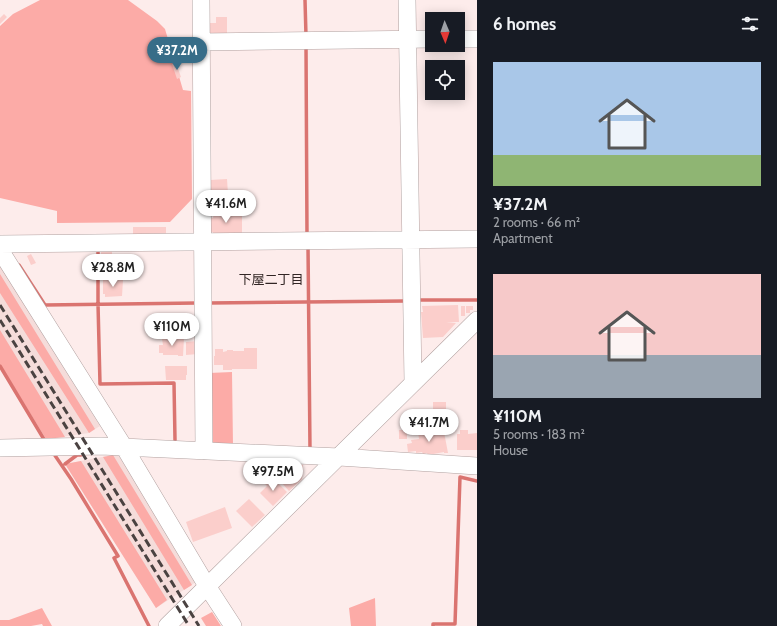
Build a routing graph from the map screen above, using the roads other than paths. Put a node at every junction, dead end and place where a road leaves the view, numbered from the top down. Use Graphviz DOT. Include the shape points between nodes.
graph roads {
  1 [pos="201,0"];
  2 [pos="407,0"];
  3 [pos="425,39"];
  4 [pos="465,39"];
  5 [pos="477,39"];
  6 [pos="407,40"];
  7 [pos="201,42"];
  8 [pos="477,239"];
  9 [pos="411,240"];
  10 [pos="203,242"];
  11 [pos="0,244"];
  12 [pos="0,250"];
  13 [pos="477,320"];
  14 [pos="413,382"];
  15 [pos="124,447"];
  16 [pos="0,448"];
  17 [pos="204,451"];
  18 [pos="339,457"];
  19 [pos="477,466"];
  20 [pos="207,586"];
  21 [pos="167,626"];
  22 [pos="233,626"];
  1 -- 7 [label="street"];
  2 -- 6 [label="street"];
  3 -- 6 [label="street"];
  4 -- 5 [label="street"];
  6 -- 7 [label="street"];
  6 -- 9 [label="street"];
  7 -- 10 [label="street"];
  8 -- 9 [label="street"];
  9 -- 10 [label="street"];
  9 -- 14 [label="street"];
  10 -- 11 [label="street"];
  10 -- 17 [label="street"];
  12 -- 15 [label="street"];
  13 -- 14 [label="street"];
  14 -- 18 [label="street"];
  15 -- 16 [label="street"];
  15 -- 17 [label="street"];
  15 -- 20 [label="street"];
  17 -- 18 [label="street"];
  18 -- 19 [label="street"];
  18 -- 20 [label="street"];
  20 -- 21 [label="street"];
  20 -- 22 [label="street"];
}
